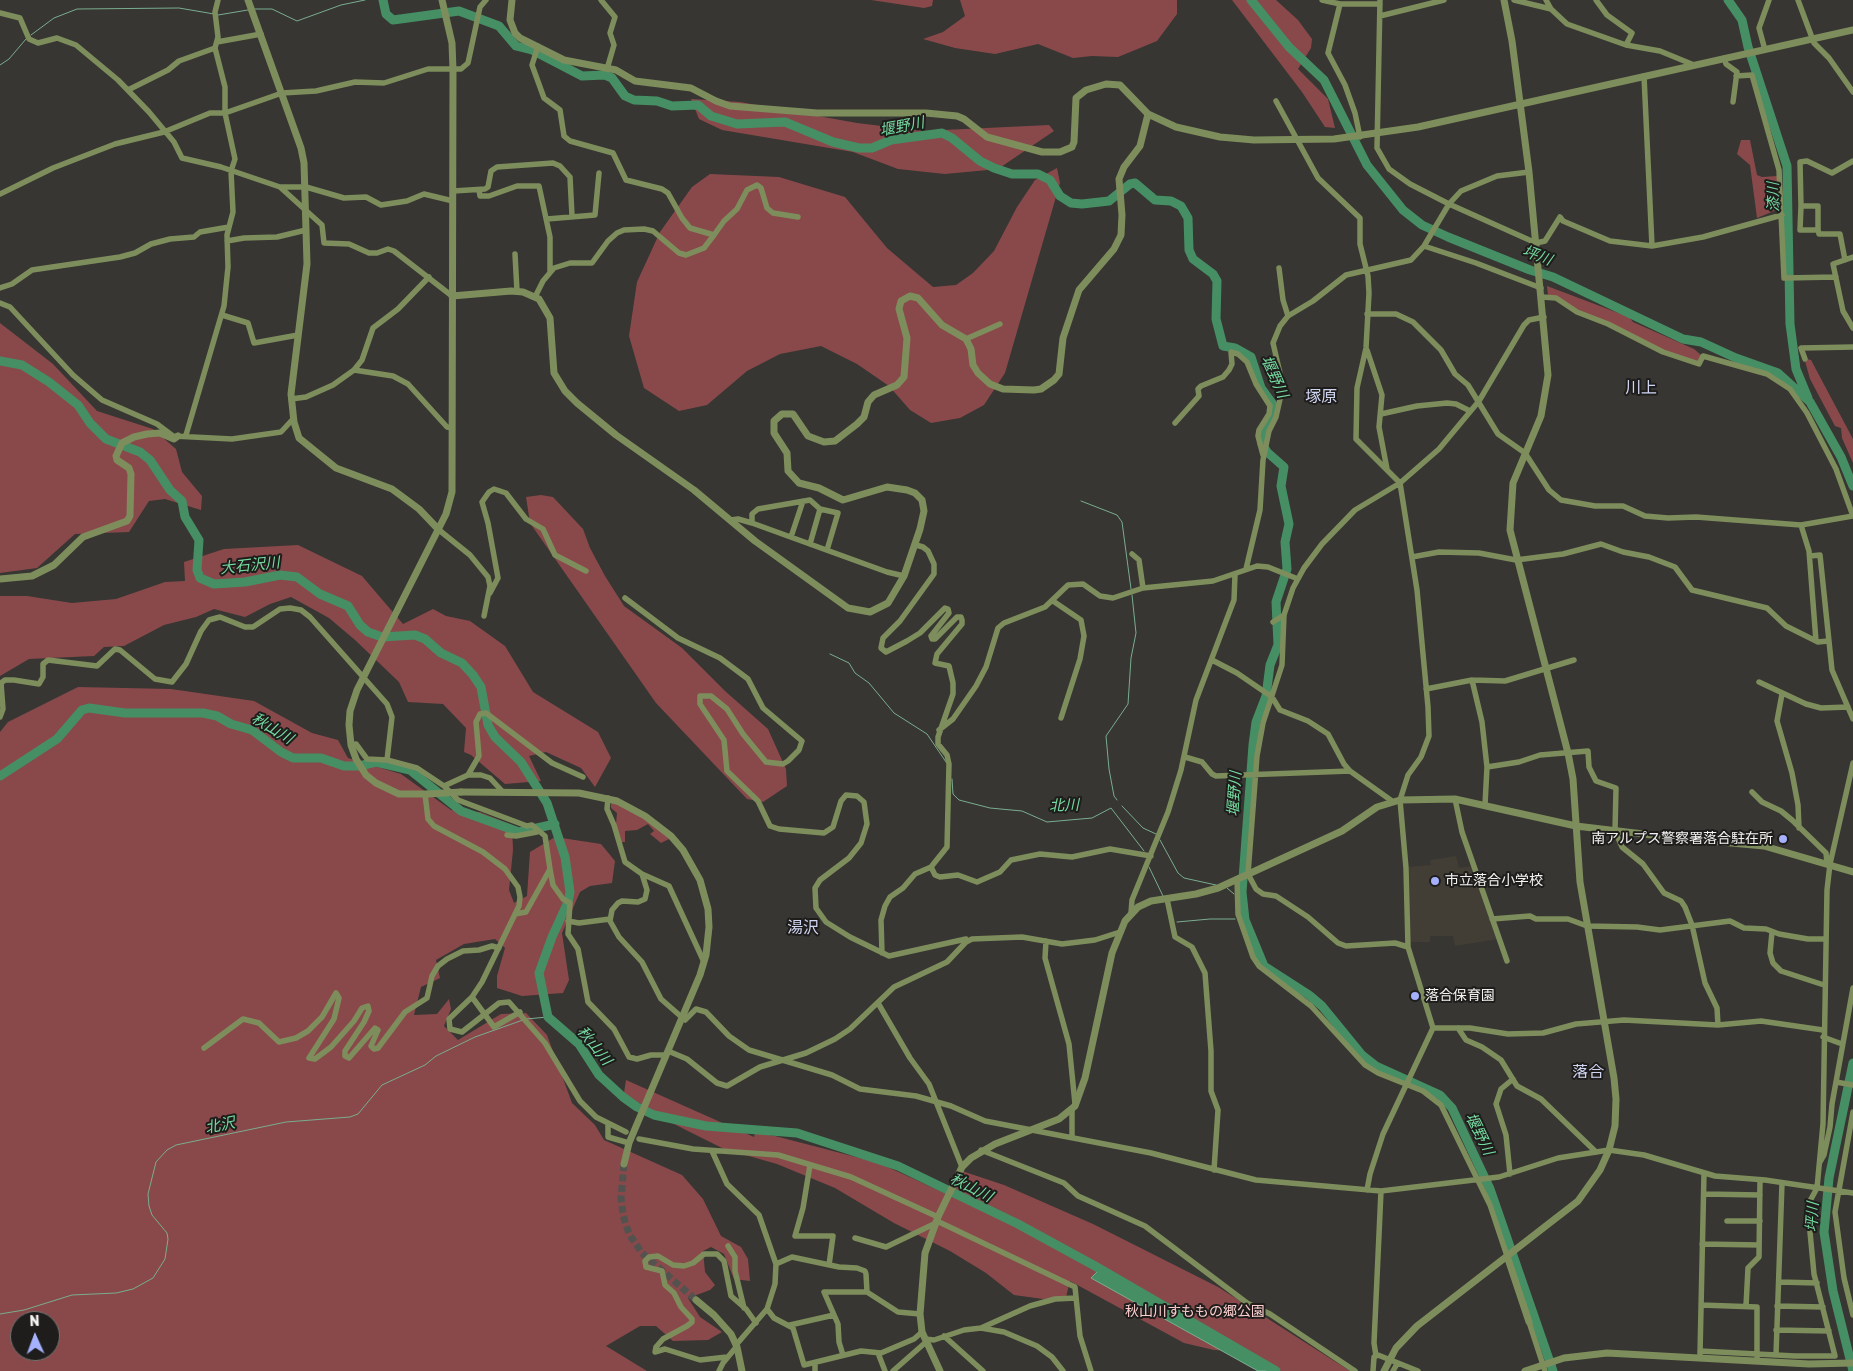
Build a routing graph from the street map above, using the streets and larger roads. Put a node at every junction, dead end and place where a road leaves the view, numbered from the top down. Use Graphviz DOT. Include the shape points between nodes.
graph roads {
  1 [pos="218,0"];
  2 [pos="486,0"];
  3 [pos="512,0"];
  4 [pos="601,0"];
  5 [pos="1322,0"];
  6 [pos="1444,0"];
  7 [pos="1504,0"];
  8 [pos="1514,0"];
  9 [pos="1546,0"];
  10 [pos="1596,0"];
  11 [pos="1769,0"];
  12 [pos="1798,0"];
  13 [pos="1380,2"];
  14 [pos="443,4"];
  15 [pos="1340,4"];
  16 [pos="250,6"];
  17 [pos="1551,9"];
  18 [pos="0,13"];
  19 [pos="1380,16"];
  20 [pos="1853,30"];
  21 [pos="261,34"];
  22 [pos="1812,39"];
  23 [pos="216,45"];
  24 [pos="1626,45"];
  25 [pos="538,47"];
  26 [pos="1765,50"];
  27 [pos="1724,58"];
  28 [pos="1694,65"];
  29 [pos="608,69"];
  30 [pos="454,70"];
  31 [pos="1644,76"];
  32 [pos="1736,76"];
  33 [pos="128,90"];
  34 [pos="1853,92"];
  35 [pos="282,93"];
  36 [pos="1276,101"];
  37 [pos="1733,102"];
  38 [pos="1521,105"];
  39 [pos="225,112"];
  40 [pos="1148,114"];
  41 [pos="164,132"];
  42 [pos="1377,135"];
  43 [pos="1357,137"];
  44 [pos="1299,140"];
  45 [pos="1853,161"];
  46 [pos="230,171"];
  47 [pos="1529,172"];
  48 [pos="599,174"];
  49 [pos="280,187"];
  50 [pos="306,187"];
  51 [pos="479,190"];
  52 [pos="453,191"];
  53 [pos="0,194"];
  54 [pos="453,201"];
  55 [pos="1449,204"];
  56 [pos="1801,206"];
  57 [pos="306,210"];
  58 [pos="1782,215"];
  59 [pos="572,216"];
  60 [pos="798,217"];
  61 [pos="547,219"];
  62 [pos="229,227"];
  63 [pos="306,230"];
  64 [pos="1818,230"];
  65 [pos="714,235"];
  66 [pos="227,242"];
  67 [pos="1536,243"];
  68 [pos="1424,246"];
  69 [pos="1652,246"];
  70 [pos="514,254"];
  71 [pos="1853,257"];
  72 [pos="1845,260"];
  73 [pos="1280,268"];
  74 [pos="1365,270"];
  75 [pos="550,272"];
  76 [pos="429,276"];
  77 [pos="1836,277"];
  78 [pos="0,288"];
  79 [pos="1541,288"];
  80 [pos="516,291"];
  81 [pos="452,296"];
  82 [pos="535,297"];
  83 [pos="1542,297"];
  84 [pos="0,303"];
  85 [pos="1367,314"];
  86 [pos="222,315"];
  87 [pos="1288,316"];
  88 [pos="1544,317"];
  89 [pos="1000,324"];
  90 [pos="1853,328"];
  91 [pos="298,335"];
  92 [pos="966,338"];
  93 [pos="1853,347"];
  94 [pos="1366,348"];
  95 [pos="1805,358"];
  96 [pos="354,370"];
  97 [pos="291,399"];
  98 [pos="1479,401"];
  99 [pos="1470,412"];
  100 [pos="1381,414"];
  101 [pos="293,418"];
  102 [pos="1175,423"];
  103 [pos="1270,426"];
  104 [pos="452,428"];
  105 [pos="1260,429"];
  106 [pos="182,436"];
  107 [pos="1525,453"];
  108 [pos="1264,456"];
  109 [pos="1387,469"];
  110 [pos="1400,483"];
  111 [pos="802,501"];
  112 [pos="820,509"];
  113 [pos="1853,516"];
  114 [pos="731,520"];
  115 [pos="752,523"];
  116 [pos="1800,525"];
  117 [pos="439,530"];
  118 [pos="791,537"];
  119 [pos="810,544"];
  120 [pos="916,545"];
  121 [pos="827,550"];
  122 [pos="1132,554"];
  123 [pos="1810,556"];
  124 [pos="1412,557"];
  125 [pos="1516,560"];
  126 [pos="1246,569"];
  127 [pos="586,571"];
  128 [pos="1235,575"];
  129 [pos="904,576"];
  130 [pos="1298,579"];
  131 [pos="0,580"];
  132 [pos="1143,588"];
  133 [pos="490,593"];
  134 [pos="625,598"];
  135 [pos="1053,601"];
  136 [pos="1284,615"];
  137 [pos="484,616"];
  138 [pos="1273,622"];
  139 [pos="1816,640"];
  140 [pos="1828,641"];
  141 [pos="1212,660"];
  142 [pos="1574,660"];
  143 [pos="1546,669"];
  144 [pos="363,678"];
  145 [pos="1472,680"];
  146 [pos="1759,682"];
  147 [pos="1426,689"];
  148 [pos="1782,694"];
  149 [pos="1272,697"];
  150 [pos="1848,707"];
  151 [pos="0,717"];
  152 [pos="1061,718"];
  153 [pos="1853,719"];
  154 [pos="939,730"];
  155 [pos="351,745"];
  156 [pos="1568,754"];
  157 [pos="1186,757"];
  158 [pos="387,760"];
  159 [pos="1853,763"];
  160 [pos="1488,767"];
  161 [pos="1350,771"];
  162 [pos="468,774"];
  163 [pos="1255,774"];
  164 [pos="583,777"];
  165 [pos="444,786"];
  166 [pos="502,791"];
  167 [pos="1752,792"];
  168 [pos="426,794"];
  169 [pos="608,798"];
  170 [pos="1455,799"];
  171 [pos="1400,800"];
  172 [pos="1392,801"];
  173 [pos="1485,805"];
  174 [pos="1576,826"];
  175 [pos="1799,828"];
  176 [pos="1615,831"];
  177 [pos="537,832"];
  178 [pos="507,835"];
  179 [pos="1151,856"];
  180 [pos="1829,864"];
  181 [pos="931,867"];
  182 [pos="550,869"];
  183 [pos="1853,872"];
  184 [pos="642,874"];
  185 [pos="1247,874"];
  186 [pos="1238,878"];
  187 [pos="1167,899"];
  188 [pos="1131,913"];
  189 [pos="515,914"];
  190 [pos="610,918"];
  191 [pos="1492,919"];
  192 [pos="568,922"];
  193 [pos="1692,925"];
  194 [pos="1587,926"];
  195 [pos="1120,932"];
  196 [pos="1772,932"];
  197 [pos="966,938"];
  198 [pos="1826,939"];
  199 [pos="1046,941"];
  200 [pos="1408,947"];
  201 [pos="499,948"];
  202 [pos="882,953"];
  203 [pos="704,962"];
  204 [pos="1507,962"];
  205 [pos="1824,985"];
  206 [pos="1853,988"];
  207 [pos="472,997"];
  208 [pos="878,1003"];
  209 [pos="485,1014"];
  210 [pos="524,1017"];
  211 [pos="682,1018"];
  212 [pos="1604,1022"];
  213 [pos="1718,1025"];
  214 [pos="1433,1028"];
  215 [pos="1458,1028"];
  216 [pos="1823,1030"];
  217 [pos="1823,1037"];
  218 [pos="1842,1044"];
  219 [pos="204,1048"];
  220 [pos="667,1053"];
  221 [pos="785,1060"];
  222 [pos="1513,1079"];
  223 [pos="1838,1083"];
  224 [pos="1408,1084"];
  225 [pos="1853,1085"];
  226 [pos="936,1103"];
  227 [pos="1074,1108"];
  228 [pos="1853,1112"];
  229 [pos="608,1125"];
  230 [pos="1034,1130"];
  231 [pos="626,1132"];
  232 [pos="1072,1137"];
  233 [pos="639,1139"];
  234 [pos="629,1142"];
  235 [pos="981,1150"];
  236 [pos="1609,1150"];
  237 [pos="712,1151"];
  238 [pos="1596,1152"];
  239 [pos="624,1164"];
  240 [pos="1819,1164"];
  241 [pos="810,1165"];
  242 [pos="962,1167"];
  243 [pos="1214,1170"];
  244 [pos="1704,1173"];
  245 [pos="1510,1174"];
  246 [pos="1480,1180"];
  247 [pos="1760,1180"];
  248 [pos="1782,1183"];
  249 [pos="1817,1188"];
  250 [pos="1367,1190"];
  251 [pos="1381,1191"];
  252 [pos="1836,1191"];
  253 [pos="1853,1193"];
  254 [pos="1704,1194"];
  255 [pos="1760,1195"];
  256 [pos="937,1220"];
  257 [pos="1727,1221"];
  258 [pos="1760,1221"];
  259 [pos="855,1238"];
  260 [pos="1702,1244"];
  261 [pos="1759,1245"];
  262 [pos="728,1246"];
  263 [pos="1508,1255"];
  264 [pos="776,1264"];
  265 [pos="829,1265"];
  266 [pos="1779,1282"];
  267 [pos="1817,1283"];
  268 [pos="867,1292"];
  269 [pos="1076,1298"];
  270 [pos="696,1300"];
  271 [pos="1701,1305"];
  272 [pos="1746,1306"];
  273 [pos="1777,1306"];
  274 [pos="1823,1307"];
  275 [pos="744,1308"];
  276 [pos="767,1309"];
  277 [pos="920,1314"];
  278 [pos="834,1315"];
  279 [pos="1853,1315"];
  280 [pos="1529,1322"];
  281 [pos="756,1323"];
  282 [pos="790,1325"];
  283 [pos="982,1328"];
  284 [pos="1776,1330"];
  285 [pos="1829,1331"];
  286 [pos="944,1336"];
  287 [pos="924,1338"];
  288 [pos="736,1346"];
  289 [pos="878,1354"];
  290 [pos="843,1355"];
  291 [pos="1700,1355"];
  292 [pos="1776,1355"];
  293 [pos="1376,1356"];
  294 [pos="1757,1357"];
  295 [pos="727,1358"];
  296 [pos="1389,1360"];
  297 [pos="1853,1362"];
  298 [pos="815,1363"];
  299 [pos="1397,1364"];
  300 [pos="1544,1368"];
  301 [pos="720,1371"];
  302 [pos="742,1371"];
  303 [pos="816,1371"];
  304 [pos="886,1371"];
  305 [pos="892,1371"];
  306 [pos="940,1371"];
  307 [pos="983,1371"];
  308 [pos="1063,1371"];
  309 [pos="1091,1371"];
  310 [pos="1355,1371"];
  311 [pos="1373,1371"];
  312 [pos="1384,1371"];
  313 [pos="1393,1371"];
  314 [pos="1418,1371"];
  315 [pos="1525,1371"];
  1 -- 23 [label="street"];
  2 -- 30 [label="street" via="481,4 468,63"];
  3 -- 25 [label="street" via="511,28 520,38"];
  4 -- 29 [label="street" via="616,17 610,33 614,45"];
  5 -- 15 [label="street"];
  6 -- 19 [label="street"];
  7 -- 38 [label="street"];
  8 -- 17 [label="street"];
  9 -- 17 [label="street"];
  10 -- 24 [label="street" via="1607,15 1632,33"];
  11 -- 26 [label="street" via="1759,28"];
  12 -- 22 [label="street"];
  13 -- 15 [label="street"];
  13 -- 19 [label="street"];
  14 -- 30 [label="street"];
  15 -- 43 [label="street" via="1328,53 1355,113"];
  16 -- 21 [label="street"];
  17 -- 24 [label="street" via="1567,24"];
  18 -- 33 [label="street" via="20,18 28,36 38,42 57,38 71,43"];
  19 -- 42 [label="street"];
  20 -- 22 [label="street"];
  21 -- 23 [label="street"];
  21 -- 35 [label="street"];
  22 -- 26 [label="street"];
  22 -- 34 [label="street"];
  23 -- 33 [label="street" via="179,61"];
  23 -- 39 [label="street" via="225,87"];
  24 -- 28 [label="street" via="1660,51"];
  25 -- 29 [label="street" via="564,60"];
  25 -- 65 [label="street" via="532,65 544,98 560,110 564,136 570,141 613,153 626,180 662,189 668,193 690,228"];
  26 -- 27 [label="street"];
  27 -- 28 [label="street"];
  27 -- 32 [label="street"];
  28 -- 31 [label="street"];
  29 -- 40 [label="street" via="635,81 691,88 730,106 817,113 957,116 987,137 1042,152 1060,152 1072,147 1075,105 1080,93 1086,90 1106,84 1120,85"];
  30 -- 35 [label="street" via="428,69 384,83 355,82 316,91"];
  30 -- 52 [label="street"];
  31 -- 38 [label="street"];
  31 -- 69 [label="street"];
  32 -- 37 [label="street"];
  32 -- 58 [label="street" via="1752,76 1779,170"];
  33 -- 41 [label="street"];
  35 -- 39 [label="street"];
  35 -- 50 [label="street" via="302,148"];
  36 -- 44 [label="street"];
  38 -- 42 [label="street"];
  38 -- 47 [label="street"];
  39 -- 41 [label="street" via="210,113"];
  39 -- 46 [label="street" via="235,159"];
  40 -- 44 [label="street" via="1166,124 1220,137"];
  40 -- 92 [label="street" via="1140,146 1124,167 1118,186 1121,234 1114,249 1079,290 1063,338 1059,374 1034,390 997,387 978,373"];
  41 -- 46 [label="street" via="174,142 182,158"];
  41 -- 53 [label="street" via="114,144 53,168"];
  42 -- 43 [label="street"];
  42 -- 55 [label="street" via="1377,148 1389,169"];
  43 -- 44 [label="street"];
  44 -- 74 [label="street" via="1318,178 1360,218"];
  45 -- 56 [label="street" via="1832,173 1808,161 1800,162"];
  46 -- 49 [label="street"];
  46 -- 62 [label="street" via="233,212"];
  47 -- 55 [label="street" via="1497,176 1461,191"];
  47 -- 67 [label="street"];
  48 -- 59 [label="street" via="595,215"];
  49 -- 50 [label="street"];
  49 -- 57 [label="street"];
  50 -- 54 [label="street" via="344,198 366,197 381,205 408,201 424,194"];
  50 -- 57 [label="street"];
  51 -- 52 [label="street"];
  51 -- 59 [label="street" via="488,187 491,171 497,167 560,166 570,177"];
  51 -- 61 [label="street" via="480,196 489,196 516,186 539,186"];
  52 -- 54 [label="street"];
  54 -- 81 [label="street"];
  55 -- 67 [label="street"];
  55 -- 68 [label="street"];
  56 -- 64 [label="street" via="1818,206"];
  56 -- 64 [label="street" via="1800,230"];
  57 -- 63 [label="street"];
  57 -- 76 [label="street" via="322,225 324,243 349,244 370,253 388,249"];
  58 -- 69 [label="street" via="1703,237"];
  58 -- 77 [label="street" via="1784,278"];
  59 -- 61 [label="street"];
  60 -- 65 [label="street" via="773,213 767,208 757,185 747,190 737,210"];
  61 -- 75 [label="street"];
  62 -- 66 [label="street"];
  62 -- 78 [label="street" via="160,242 120,257 32,270"];
  63 -- 66 [label="street" via="277,237"];
  63 -- 91 [label="street" via="308,264"];
  64 -- 72 [label="street" via="1818,234 1840,234"];
  65 -- 75 [label="street" via="704,248 686,255 653,232 624,230 608,241 592,263 561,265"];
  66 -- 86 [label="street" via="228,267"];
  67 -- 69 [label="street" via="1545,241 1560,217 1610,240"];
  67 -- 79 [label="street"];
  68 -- 74 [label="street" via="1411,260"];
  68 -- 79 [label="street"];
  70 -- 80 [label="street"];
  71 -- 72 [label="street"];
  72 -- 77 [label="street" via="1833,264"];
  73 -- 87 [label="street"];
  74 -- 85 [label="street" via="1369,293"];
  74 -- 87 [label="street" via="1346,275"];
  75 -- 82 [label="street"];
  76 -- 81 [label="street"];
  76 -- 96 [label="street" via="398,309 374,328 362,360"];
  77 -- 90 [label="street" via="1843,311"];
  79 -- 83 [label="street"];
  80 -- 81 [label="street"];
  80 -- 82 [label="street"];
  81 -- 104 [label="street"];
  82 -- 114 [label="street" via="550,318 552,365 565,391 616,435"];
  83 -- 88 [label="street"];
  83 -- 113 [label="street" via="1556,298 1577,312 1663,352 1699,364 1704,356 1767,374 1790,389 1807,413 1836,469"];
  84 -- 106 [label="street" via="10,308 73,375 102,400 157,424 174,436"];
  85 -- 94 [label="street"];
  85 -- 98 [label="street" via="1396,314 1413,322 1441,350 1455,374"];
  86 -- 91 [label="street" via="248,323 254,342"];
  86 -- 106 [label="street"];
  87 -- 103 [label="street" via="1273,343 1283,386 1278,411"];
  88 -- 98 [label="street" via="1529,320 1524,325"];
  88 -- 107 [label="street" via="1548,375 1546,397"];
  89 -- 92 [label="street"];
  91 -- 97 [label="street"];
  92 -- 120 [label="street" via="942,325 914,296 906,296 899,309 907,338 904,377 897,385 874,395 857,424 835,441 824,442 808,436 793,414 780,416 773,424 774,433 786,449 788,471 799,483 819,488 843,500 888,487 915,493 922,500 924,511"];
  93 -- 95 [label="street" via="1801,348"];
  94 -- 100 [label="street" via="1382,394"];
  94 -- 109 [label="street" via="1357,388 1356,439"];
  96 -- 97 [label="street" via="333,385 306,397"];
  96 -- 104 [label="street" via="393,376 408,384 447,427"];
  97 -- 101 [label="street"];
  98 -- 99 [label="street"];
  98 -- 107 [label="street" via="1498,434"];
  99 -- 100 [label="street" via="1447,403"];
  99 -- 110 [label="street" via="1439,449"];
  100 -- 109 [label="street"];
  101 -- 106 [label="street" via="282,432 232,439"];
  101 -- 117 [label="street" via="299,438 336,468 392,489 419,509"];
  102 -- 105 [label="street" via="1199,396 1201,386 1223,377 1229,370 1231,352 1248,362 1256,384 1270,406"];
  103 -- 105 [label="street"];
  103 -- 108 [label="street"];
  104 -- 117 [label="street" via="452,492"];
  105 -- 108 [label="street" via="1258,441"];
  106 -- 131 [label="street" via="174,439 160,433 147,434 122,443 117,460 131,474 130,516 127,521 83,537 54,565 32,576"];
  107 -- 116 [label="street" via="1549,490 1561,500 1595,506 1624,506 1645,516"];
  107 -- 125 [label="street" via="1513,483 1510,505 1510,530"];
  108 -- 126 [label="street" via="1260,510"];
  109 -- 110 [label="street"];
  110 -- 124 [label="street"];
  110 -- 130 [label="street" via="1344,519"];
  111 -- 112 [label="street" via="813,501"];
  111 -- 115 [label="street" via="758,509 752,514"];
  111 -- 118 [label="street"];
  112 -- 119 [label="street"];
  112 -- 121 [label="street" via="838,514"];
  113 -- 116 [label="street"];
  114 -- 115 [label="street"];
  114 -- 129 [label="street" via="755,541 858,612 870,612 888,603"];
  115 -- 118 [label="street"];
  116 -- 123 [label="street"];
  117 -- 133 [label="street" via="482,567 488,577"];
  117 -- 144 [label="street"];
  118 -- 119 [label="street"];
  119 -- 121 [label="street"];
  120 -- 129 [label="street"];
  120 -- 154 [label="street" via="928,551 934,564 934,574 900,621 883,638 881,648 886,652 908,641 945,608 949,613 932,636 933,640 960,617 962,624 935,659 936,665 949,666 954,683"];
  121 -- 129 [label="street"];
  122 -- 132 [label="street" via="1139,560"];
  123 -- 139 [label="street"];
  123 -- 140 [label="street" via="1820,555"];
  124 -- 125 [label="street" via="1439,552 1479,553"];
  124 -- 147 [label="street"];
  125 -- 139 [label="street" via="1563,554 1601,544 1675,567 1692,590 1766,608 1786,626"];
  125 -- 143 [label="street"];
  126 -- 128 [label="street"];
  126 -- 130 [label="street" via="1257,566"];
  127 -- 133 [label="street" via="555,555 543,529 526,519 506,493 494,489 482,502 498,578"];
  128 -- 132 [label="street" via="1213,581"];
  128 -- 141 [label="street" via="1234,600"];
  130 -- 136 [label="street"];
  132 -- 135 [label="street" via="1113,598 1100,596 1076,583 1068,585"];
  133 -- 137 [label="street"];
  134 -- 202 [label="street" via="678,638 720,658 748,679 762,708 802,741 799,750 783,764 766,762 727,709 711,696 700,696 700,704 724,740 727,770 758,802 770,826 824,833 834,827 846,795 852,794 862,800 868,824 861,843 849,858 820,880 815,888 814,902 826,922"];
  135 -- 152 [label="street" via="1081,620 1084,636"];
  135 -- 154 [label="street" via="1045,608 998,628 986,667 973,692 953,719"];
  136 -- 138 [label="street"];
  136 -- 149 [label="street" via="1282,665"];
  139 -- 140 [label="street"];
  140 -- 150 [label="street" via="1832,670"];
  141 -- 149 [label="street" via="1237,672"];
  141 -- 157 [label="street" via="1196,700"];
  142 -- 143 [label="street"];
  143 -- 145 [label="street" via="1505,681"];
  143 -- 156 [label="street"];
  144 -- 151 [label="street" via="310,617 300,610 280,609 253,627 220,617 209,620 186,664 172,682 155,678 116,649 97,666 48,660 43,664 43,677 39,684 14,680 1,683 3,709"];
  144 -- 155 [label="street" via="350,711"];
  144 -- 158 [label="street" via="391,711"];
  145 -- 147 [label="street"];
  145 -- 160 [label="street"];
  146 -- 148 [label="street"];
  147 -- 171 [label="street" via="1429,736 1421,757 1408,775"];
  148 -- 150 [label="street" via="1821,708"];
  148 -- 175 [label="street" via="1777,720 1792,773"];
  149 -- 161 [label="street" via="1280,710 1308,721 1328,734"];
  149 -- 163 [label="street" via="1263,724"];
  150 -- 153 [label="street"];
  154 -- 181 [label="street" via="938,744 947,755 949,764 947,846"];
  155 -- 158 [label="street" via="356,744 367,759"];
  155 -- 168 [label="street" via="366,775 376,784 392,792"];
  156 -- 160 [label="street" via="1540,755"];
  156 -- 174 [label="street"];
  156 -- 176 [label="street" via="1588,751 1589,767 1596,781 1616,788"];
  157 -- 163 [label="street" via="1202,762 1216,776"];
  157 -- 179 [label="street"];
  158 -- 165 [label="street" via="417,768"];
  159 -- 180 [label="street"];
  160 -- 173 [label="street"];
  161 -- 163 [label="street"];
  161 -- 172 [label="street"];
  162 -- 164 [label="street" via="479,756 476,722 483,714 552,763"];
  162 -- 165 [label="street"];
  162 -- 166 [label="street" via="490,778"];
  163 -- 185 [label="street"];
  165 -- 177 [label="street" via="458,800 532,826"];
  166 -- 168 [label="street, bridge"];
  166 -- 169 [label="street" via="579,793"];
  167 -- 175 [label="street" via="1762,802 1781,811"];
  168 -- 189 [label="street" via="428,819 434,826 483,852 514,879 520,897"];
  169 -- 184 [label="street" via="607,809 622,858"];
  169 -- 203 [label="street" via="658,824 683,850 704,890 709,927"];
  170 -- 171 [label="street"];
  170 -- 173 [label="street"];
  170 -- 191 [label="street" via="1462,832"];
  171 -- 172 [label="street"];
  171 -- 200 [label="street"];
  172 -- 185 [label="street" via="1377,807 1342,832"];
  173 -- 174 [label="street"];
  174 -- 176 [label="street"];
  174 -- 194 [label="street"];
  175 -- 180 [label="street" via="1826,853"];
  176 -- 180 [label="street" via="1764,846"];
  176 -- 193 [label="street" via="1622,847 1643,864 1664,893 1682,902"];
  177 -- 178 [label="street"];
  177 -- 182 [label="street" via="545,836"];
  179 -- 181 [label="street" via="1110,849 1072,857 1040,854 1011,860 1000,872 977,882 958,876 940,877"];
  179 -- 188 [label="street" via="1132,900"];
  180 -- 183 [label="street"];
  180 -- 198 [label="street"];
  181 -- 202 [label="street" via="915,874 890,897 881,920"];
  182 -- 189 [label="street" via="526,912"];
  182 -- 192 [label="street" via="553,885 570,903"];
  184 -- 190 [label="street" via="647,890 645,899 618,903"];
  184 -- 203 [label="street" via="669,886"];
  185 -- 186 [label="street"];
  185 -- 200 [label="street" via="1256,889 1276,896 1308,917 1338,943 1346,946 1395,943"];
  186 -- 187 [label="street" via="1196,894"];
  186 -- 224 [label="street" via="1238,914 1253,958 1259,966 1311,1006 1365,1065"];
  187 -- 188 [label="street" via="1152,902"];
  187 -- 243 [label="street" via="1175,937 1192,947 1205,973 1212,1051 1211,1091 1218,1110"];
  188 -- 195 [label="street"];
  189 -- 201 [label="street"];
  190 -- 192 [label="street"];
  190 -- 211 [label="street" via="619,938 642,962 661,1000"];
  191 -- 194 [label="street" via="1530,916 1536,919 1568,919"];
  191 -- 204 [label="street"];
  192 -- 220 [label="street" via="568,934 578,949 588,1002 614,1029 625,1054 633,1059"];
  193 -- 194 [label="street" via="1660,930"];
  193 -- 196 [label="street" via="1730,920 1744,928"];
  193 -- 213 [label="street" via="1705,983 1717,1008"];
  194 -- 212 [label="street"];
  195 -- 199 [label="street" via="1078,942"];
  195 -- 227 [label="street" via="1108,965 1085,1078"];
  196 -- 198 [label="street"];
  196 -- 205 [label="street" via="1770,959 1777,967"];
  197 -- 202 [label="street" via="895,956"];
  198 -- 205 [label="street"];
  199 -- 208 [label="street" via="1022,937 972,939 947,962 894,987"];
  199 -- 227 [label="street" via="1045,958 1068,1044"];
  200 -- 214 [label="street"];
  201 -- 207 [label="street"];
  201 -- 219 [label="street" via="492,946 463,951 447,959 432,976 427,998 405,1012 378,1048 371,1046 378,1030 375,1028 349,1058 345,1051 364,1022 368,1006 362,1008 331,1047 315,1059 309,1058 334,1018 340,998 336,993 322,1017 296,1038 279,1042 259,1023 243,1019"];
  203 -- 211 [label="street"];
  205 -- 216 [label="street"];
  206 -- 218 [label="street"];
  207 -- 209 [label="street"];
  207 -- 209 [label="street" via="453,1013 449,1019 450,1029 462,1032"];
  208 -- 221 [label="street" via="850,1030"];
  208 -- 226 [label="street" via="929,1084"];
  209 -- 210 [label="street" via="494,1027"];
  209 -- 210 [label="street" via="509,1002"];
  210 -- 229 [label="street" via="545,1043 580,1101"];
  211 -- 220 [label="street"];
  211 -- 221 [label="street" via="685,1020 692,1011 700,1010 740,1045"];
  212 -- 213 [label="street" via="1624,1020"];
  212 -- 215 [label="street" via="1576,1024 1543,1033 1508,1034"];
  212 -- 236 [label="street" via="1616,1099 1616,1126"];
  213 -- 216 [label="street" via="1761,1020"];
  214 -- 215 [label="street"];
  214 -- 224 [label="street"];
  215 -- 222 [label="street" via="1466,1040 1502,1060"];
  216 -- 217 [label="street"];
  217 -- 218 [label="street"];
  217 -- 240 [label="street" via="1823,1124"];
  218 -- 223 [label="street"];
  220 -- 221 [label="street" via="688,1060 717,1083 727,1086 760,1067"];
  220 -- 234 [label="street"];
  221 -- 226 [label="street" via="832,1075 860,1089 916,1096"];
  222 -- 238 [label="street" via="1521,1089 1548,1106"];
  222 -- 245 [label="street" via="1501,1089 1496,1104 1506,1135"];
  223 -- 225 [label="street"];
  223 -- 240 [label="street" via="1824,1155"];
  224 -- 246 [label="street" via="1441,1105"];
  224 -- 250 [label="street" via="1376,1152"];
  226 -- 230 [label="street" via="985,1121"];
  226 -- 242 [label="street"];
  227 -- 230 [label="street"];
  227 -- 232 [label="street"];
  228 -- 252 [label="street"];
  229 -- 231 [label="street"];
  229 -- 234 [label="street" via="608,1137"];
  230 -- 232 [label="street"];
  230 -- 235 [label="street"];
  232 -- 243 [label="street"];
  233 -- 237 [label="street"];
  234 -- 239 [label="street"];
  235 -- 242 [label="street"];
  235 -- 310 [label="street" via="1064,1182 1078,1196 1144,1226 1248,1303 1270,1314"];
  236 -- 238 [label="street"];
  236 -- 244 [label="street" via="1644,1155"];
  236 -- 263 [label="street" via="1600,1170 1578,1201"];
  237 -- 241 [label="street" via="778,1155"];
  237 -- 264 [label="street" via="727,1184 759,1214"];
  238 -- 245 [label="street" via="1558,1158"];
  240 -- 249 [label="street"];
  241 -- 256 [label="street" via="851,1177"];
  241 -- 265 [label="street" via="804,1208 795,1236 832,1236"];
  242 -- 256 [label="street"];
  243 -- 250 [label="street" via="1256,1180"];
  244 -- 247 [label="street"];
  244 -- 254 [label="street"];
  245 -- 246 [label="street"];
  246 -- 251 [label="street"];
  246 -- 263 [label="street"];
  247 -- 248 [label="street"];
  247 -- 255 [label="street"];
  248 -- 249 [label="street"];
  248 -- 266 [label="street"];
  249 -- 252 [label="street"];
  249 -- 267 [label="street" via="1810,1201 1810,1232"];
  250 -- 251 [label="street"];
  251 -- 293 [label="street"];
  252 -- 253 [label="street"];
  252 -- 279 [label="street" via="1840,1252"];
  254 -- 255 [label="street"];
  254 -- 260 [label="street"];
  255 -- 258 [label="street"];
  256 -- 259 [label="street" via="886,1247"];
  256 -- 269 [label="street" via="1074,1286"];
  256 -- 277 [label="street" via="923,1268"];
  257 -- 258 [label="street"];
  258 -- 261 [label="street"];
  260 -- 261 [label="street"];
  260 -- 271 [label="street"];
  261 -- 272 [label="street" via="1759,1257 1748,1268"];
  262 -- 275 [label="street" via="735,1257"];
  263 -- 280 [label="street"];
  263 -- 296 [label="street" via="1417,1326"];
  264 -- 265 [label="street" via="792,1257"];
  264 -- 276 [label="street" via="776,1284"];
  265 -- 268 [label="street" via="865,1271"];
  266 -- 267 [label="street"];
  266 -- 273 [label="street"];
  267 -- 274 [label="street"];
  268 -- 277 [label="street" via="898,1312"];
  268 -- 278 [label="street" via="826,1290 824,1296"];
  269 -- 283 [label="street" via="1055,1299 1030,1306"];
  269 -- 309 [label="street" via="1080,1336"];
  270 -- 288 [label="street" via="723,1324"];
  271 -- 272 [label="street"];
  271 -- 291 [label="street"];
  272 -- 294 [label="street" via="1757,1307"];
  273 -- 274 [label="street"];
  273 -- 284 [label="street"];
  274 -- 285 [label="street"];
  275 -- 281 [label="street"];
  275 -- 295 [label="street" via="731,1296 726,1268 717,1254 704,1254 684,1266 673,1265 658,1256 645,1261 646,1267 662,1271 664,1285 692,1318 687,1326 663,1339 655,1352 664,1349 700,1360"];
  276 -- 281 [label="street"];
  276 -- 282 [label="street" via="774,1318"];
  277 -- 287 [label="street"];
  278 -- 282 [label="street"];
  278 -- 290 [label="street"];
  280 -- 300 [label="street"];
  281 -- 288 [label="street"];
  282 -- 298 [label="street" via="804,1366"];
  283 -- 286 [label="street"];
  283 -- 308 [label="street" via="1004,1332 1037,1346"];
  284 -- 285 [label="street"];
  284 -- 292 [label="street"];
  285 -- 292 [label="street" via="1835,1356"];
  286 -- 287 [label="street" via="934,1340"];
  286 -- 307 [label="street"];
  287 -- 289 [label="street"];
  287 -- 305 [label="street"];
  287 -- 306 [label="street"];
  288 -- 295 [label="street"];
  288 -- 302 [label="street"];
  289 -- 290 [label="street" via="861,1350"];
  289 -- 304 [label="street"];
  290 -- 298 [label="street"];
  291 -- 294 [label="street"];
  291 -- 300 [label="street" via="1607,1353 1583,1355"];
  292 -- 294 [label="street"];
  293 -- 296 [label="street"];
  293 -- 311 [label="street"];
  294 -- 297 [label="street" via="1810,1364"];
  295 -- 301 [label="street"];
  296 -- 299 [label="street"];
  296 -- 312 [label="street"];
  298 -- 303 [label="street"];
  299 -- 313 [label="street"];
  299 -- 314 [label="street"];
  300 -- 315 [label="street"];
}
